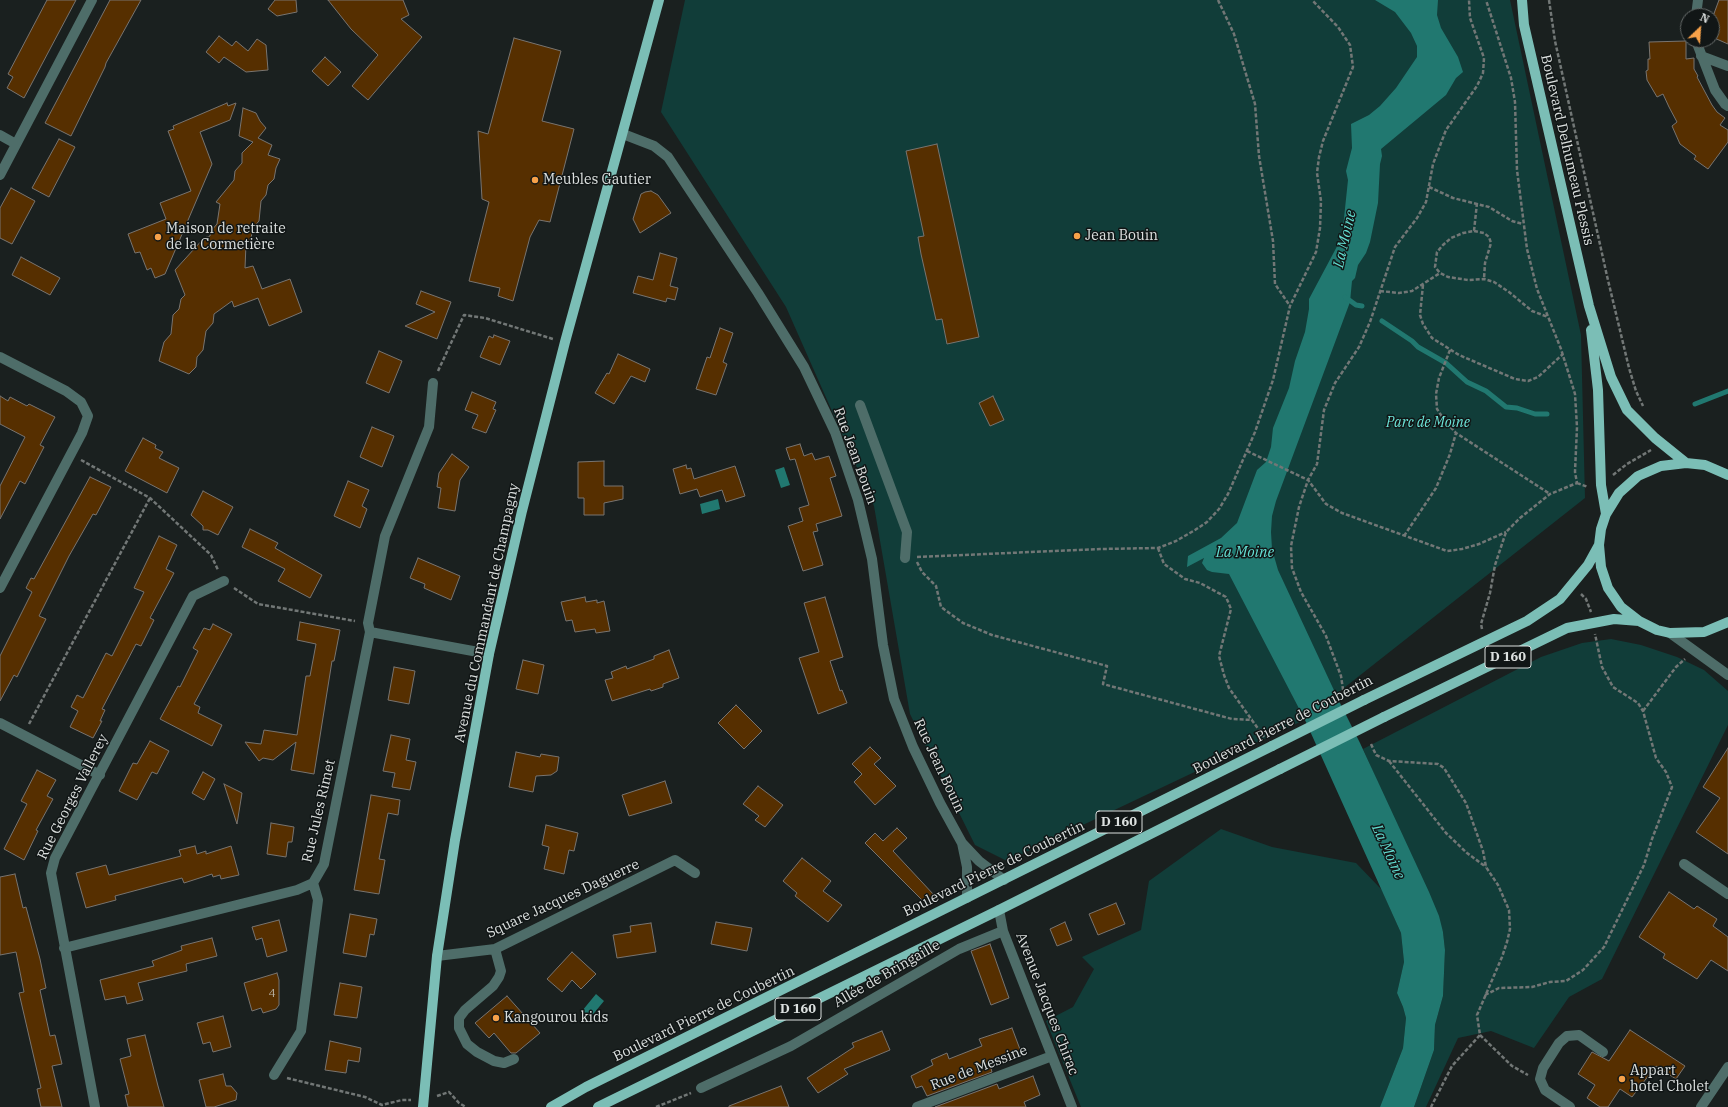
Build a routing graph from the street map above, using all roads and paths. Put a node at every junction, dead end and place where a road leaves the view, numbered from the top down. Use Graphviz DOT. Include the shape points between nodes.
graph roads {
  1 [pos="92,0"];
  2 [pos="659,0"];
  3 [pos="1218,0"];
  4 [pos="1312,0"];
  5 [pos="1469,0"];
  6 [pos="1486,0"];
  7 [pos="1522,0"];
  8 [pos="1549,0"];
  9 [pos="1699,48"];
  10 [pos="1701,56"];
  11 [pos="1728,66"];
  12 [pos="1728,106"];
  13 [pos="622,134"];
  14 [pos="0,135"];
  15 [pos="16,144"];
  16 [pos="0,175"];
  17 [pos="1429,187"];
  18 [pos="1477,203"];
  19 [pos="1523,224"];
  20 [pos="1474,231"];
  21 [pos="1440,273"];
  22 [pos="1484,279"];
  23 [pos="1423,285"];
  24 [pos="1380,291"];
  25 [pos="1290,306"];
  26 [pos="1589,306"];
  27 [pos="1548,317"];
  28 [pos="565,342"];
  29 [pos="1450,350"];
  30 [pos="1563,354"];
  31 [pos="0,357"];
  32 [pos="433,383"];
  33 [pos="860,405"];
  34 [pos="1646,412"];
  35 [pos="1456,432"];
  36 [pos="1656,448"];
  37 [pos="1246,451"];
  38 [pos="70,454"];
  39 [pos="1686,463"];
  40 [pos="1727,473"];
  41 [pos="1612,476"];
  42 [pos="1308,480"];
  43 [pos="1550,494"];
  44 [pos="150,498"];
  45 [pos="1606,514"];
  46 [pos="1506,532"];
  47 [pos="1404,536"];
  48 [pos="1599,545"];
  49 [pos="1158,548"];
  50 [pos="905,558"];
  51 [pos="224,581"];
  52 [pos="0,588"];
  53 [pos="1580,592"];
  54 [pos="1592,615"];
  55 [pos="1639,621"];
  56 [pos="1728,622"];
  57 [pos="369,628"];
  58 [pos="1482,630"];
  59 [pos="1594,632"];
  60 [pos="1670,633"];
  61 [pos="489,654"];
  62 [pos="1687,657"];
  63 [pos="1728,676"];
  64 [pos="1344,697"];
  65 [pos="1643,710"];
  66 [pos="1253,720"];
  67 [pos="0,723"];
  68 [pos="23,735"];
  69 [pos="1371,744"];
  70 [pos="1272,746"];
  71 [pos="1389,761"];
  72 [pos="100,775"];
  73 [pos="962,843"];
  74 [pos="1684,864"];
  75 [pos="1486,867"];
  76 [pos="695,873"];
  77 [pos="1004,880"];
  78 [pos="313,883"];
  79 [pos="1728,894"];
  80 [pos="967,898"];
  81 [pos="999,910"];
  82 [pos="1003,931"];
  83 [pos="64,948"];
  84 [pos="495,949"];
  85 [pos="437,956"];
  86 [pos="1485,995"];
  87 [pos="1480,1034"];
  88 [pos="1604,1052"];
  89 [pos="1052,1056"];
  90 [pos="514,1059"];
  91 [pos="1728,1067"];
  92 [pos="274,1076"];
  93 [pos="1540,1079"];
  94 [pos="701,1088"];
  95 [pos="422,1104"];
  96 [pos="95,1107"];
  97 [pos="466,1107"];
  98 [pos="551,1107"];
  99 [pos="598,1107"];
  100 [pos="656,1107"];
  101 [pos="917,1107"];
  102 [pos="1072,1107"];
  103 [pos="1431,1107"];
  104 [pos="1570,1107"];
  105 [pos="1701,1107"];
  1 -- 15 [label="street"];
  2 -- 13 [label="main road, Avenue du Commandant de Champagny"];
  3 -- 25 [label="path" via="1234,34 1255,104 1259,156 1273,241 1275,284"];
  4 -- 25 [label="path" via="1338,27 1350,45 1353,67 1319,157 1317,173 1321,201 1316,252"];
  5 -- 17 [label="path" via="1470,18 1484,58 1483,73 1471,96 1446,130 1435,158"];
  6 -- 19 [label="path" via="1511,78 1515,102 1517,170"];
  7 -- 26 [label="main road, Boulevard Delhumeau Plessis" via="1524,25"];
  8 -- 34 [label="path" via="1555,41 1629,368"];
  9 -- 10 [label="street"];
  10 -- 11 [label="street"];
  10 -- 12 [label="street" via="1715,90"];
  13 -- 28 [label="main road, Avenue du Commandant de Champagny"];
  13 -- 73 [label="street, Rue Jean Bouin" via="649,143 668,157 804,366 835,432 858,500 872,559 883,645 894,699 920,761"];
  14 -- 15 [label="street"];
  15 -- 16 [label="street"];
  17 -- 18 [label="path" via="1453,198"];
  17 -- 24 [label="path" via="1426,202 1418,218 1395,247"];
  18 -- 19 [label="path"];
  18 -- 20 [label="path"];
  19 -- 27 [label="path" via="1537,289"];
  20 -- 21 [label="path" via="1451,238 1437,252 1435,267"];
  20 -- 22 [label="path" via="1484,233 1491,243 1485,263"];
  21 -- 22 [label="path" via="1458,279"];
  21 -- 23 [label="path"];
  22 -- 27 [label="path" via="1509,292 1532,312"];
  23 -- 24 [label="path" via="1412,291 1399,293"];
  23 -- 29 [label="path" via="1420,315 1423,324 1432,338"];
  24 -- 42 [label="path" via="1359,347 1335,383 1324,410 1317,464"];
  25 -- 37 [label="path" via="1272,380"];
  26 -- 39 [label="main road, Boulevard Delhumeau Plessis" via="1611,377 1626,410"];
  26 -- 45 [label="main road, Boulevard Delhumeau Plessis" via="1598,390 1601,484"];
  27 -- 30 [label="path"];
  28 -- 32 [label="path" via="464,314"];
  28 -- 61 [label="main road, Avenue du Commandant de Champagny"];
  29 -- 30 [label="path" via="1515,379 1528,381 1538,378"];
  29 -- 35 [label="path" via="1436,394 1437,410"];
  30 -- 43 [label="path" via="1575,394 1575,472 1578,483"];
  31 -- 38 [label="street" via="66,391 81,402 88,416"];
  32 -- 57 [label="street, Rue Jules Rimet" via="429,427 385,536"];
  33 -- 50 [label="street" via="907,532"];
  35 -- 43 [label="path"];
  35 -- 47 [label="path" via="1436,488"];
  36 -- 41 [label="path" via="1626,464"];
  37 -- 42 [label="path"];
  37 -- 49 [label="path" via="1228,494 1207,522 1176,541"];
  38 -- 44 [label="path"];
  38 -- 52 [label="street"];
  39 -- 40 [label="main road" via="1705,465"];
  39 -- 45 [label="main road" via="1661,466 1638,476 1619,493"];
  42 -- 47 [label="path" via="1326,504 1342,513"];
  42 -- 64 [label="path" via="1291,546 1292,568 1301,592 1329,643 1341,676"];
  43 -- 46 [label="path"];
  44 -- 51 [label="path" via="211,555"];
  44 -- 68 [label="path"];
  45 -- 48 [label="main road"];
  46 -- 47 [label="path" via="1479,544 1447,551"];
  46 -- 58 [label="path" via="1495,565 1481,624"];
  48 -- 55 [label="main road" via="1601,567 1608,588 1621,607"];
  48 -- 70 [label="main road, Boulevard Pierre de Coubertin / D 160, bridge" via="1588,565 1560,599 1527,621"];
  49 -- 66 [label="path" via="1164,564 1185,579 1200,583 1226,597 1231,608 1219,656 1229,688"];
  49 -- 66 [label="path" via="1100,548 915,558 922,572 936,586 941,607 963,623 992,635 1107,666 1103,684 1232,719"];
  51 -- 57 [label="path" via="258,604"];
  51 -- 72 [label="street, Rue Georges Vallerey" via="193,596"];
  53 -- 54 [label="path" via="1586,599"];
  55 -- 60 [label="main road"];
  55 -- 81 [label="main road, D 160, bridge" via="1614,619 1568,628"];
  56 -- 60 [label="main road" via="1704,632"];
  57 -- 61 [label="street"];
  57 -- 78 [label="street, Rue Jules Rimet" via="324,864"];
  59 -- 65 [label="path" via="1602,667 1613,688"];
  60 -- 63 [label="street"];
  61 -- 85 [label="main road, Avenue du Commandant de Champagny"];
  62 -- 65 [label="path" via="1676,667"];
  65 -- 86 [label="path" via="1656,758 1672,787 1644,865 1604,947 1583,970 1566,981 1532,987 1499,988"];
  66 -- 70 [label="path"];
  67 -- 68 [label="street"];
  68 -- 72 [label="street"];
  69 -- 71 [label="path" via="1376,755"];
  70 -- 77 [label="main road, Boulevard Pierre de Coubertin / D 160"];
  71 -- 75 [label="path" via="1446,833"];
  71 -- 75 [label="path" via="1438,764 1444,768 1466,803 1483,850"];
  72 -- 83 [label="street, Rue Georges Vallerey" via="55,858 51,873"];
  73 -- 77 [label="street, Rue Jean Bouin" via="979,861"];
  73 -- 80 [label="street, Rue Jean Bouin" via="967,867"];
  74 -- 79 [label="street"];
  75 -- 86 [label="path" via="1498,885 1509,910 1510,929 1502,957"];
  76 -- 84 [label="street, Square Jacques Daguerre" via="675,860"];
  77 -- 80 [label="main road, Boulevard Pierre de Coubertin / D 160"];
  78 -- 83 [label="street, Rue Jules Rimet" via="297,890"];
  78 -- 92 [label="street" via="318,900 301,1031"];
  80 -- 98 [label="main road, Boulevard Pierre de Coubertin / D 160" via="586,1087"];
  81 -- 82 [label="street, Avenue Jacques Chirac"];
  81 -- 99 [label="main road, D 160"];
  82 -- 89 [label="street, Avenue Jacques Chirac"];
  82 -- 94 [label="street, Allée de Bringaille" via="959,949 791,1046"];
  83 -- 96 [label="street, Rue Georges Vallerey"];
  84 -- 85 [label="street, Square Jacques Daguerre"];
  84 -- 90 [label="street" via="501,971 499,977 493,986 464,1010 459,1018 459,1028 467,1044 477,1052 504,1063"];
  85 -- 95 [label="main road, Avenue du Commandant de Champagny"];
  86 -- 87 [label="path" via="1477,1015"];
  87 -- 93 [label="path" via="1512,1066"];
  87 -- 103 [label="path" via="1452,1066"];
  88 -- 93 [label="street" via="1579,1035 1567,1036 1559,1043 1543,1068"];
  89 -- 101 [label="street, Rue de Messine"];
  89 -- 102 [label="street, Avenue Jacques Chirac"];
  91 -- 105 [label="street"];
  92 -- 95 [label="path" via="365,1097 382,1105 402,1100"];
  93 -- 104 [label="street" via="1545,1090"];
  94 -- 100 [label="path"];
  95 -- 97 [label="path" via="449,1092"];
}
